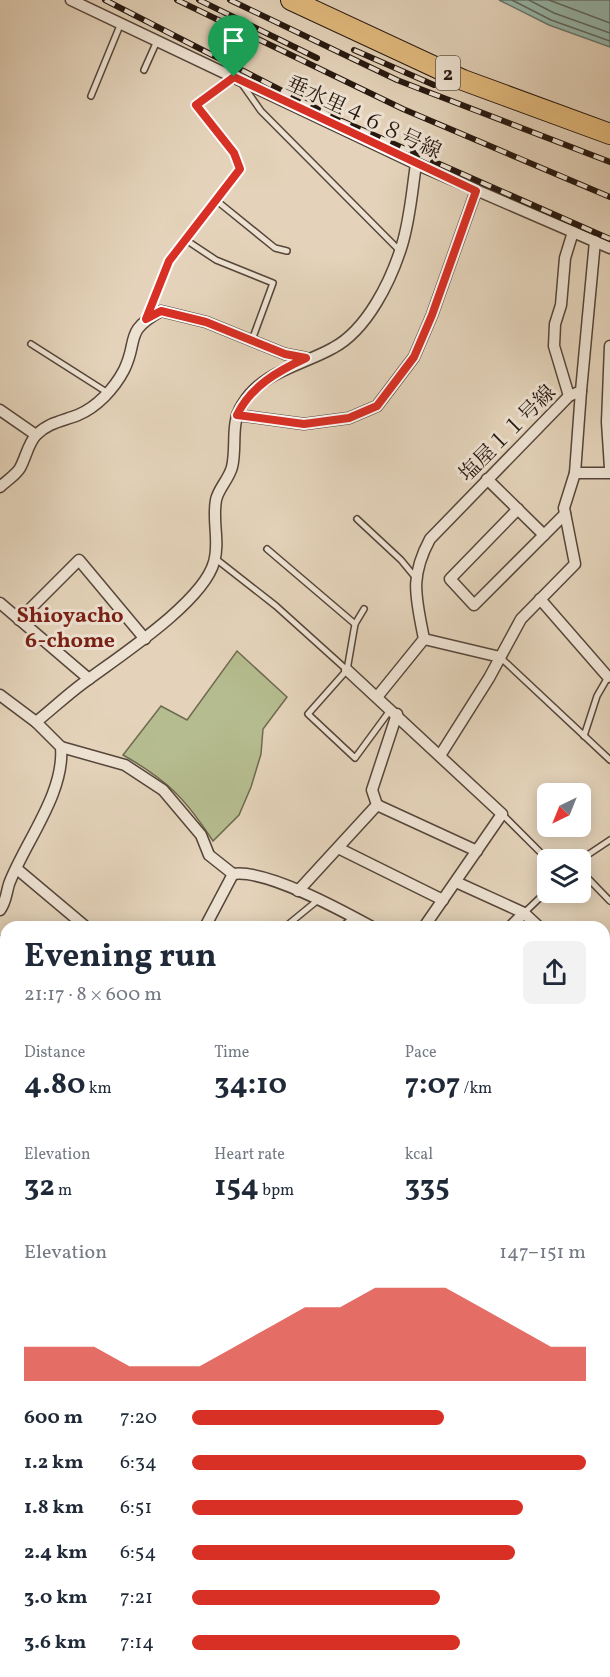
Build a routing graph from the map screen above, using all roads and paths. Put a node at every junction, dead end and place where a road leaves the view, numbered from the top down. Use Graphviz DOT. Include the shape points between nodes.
graph roads {
  1 [pos="71,0"];
  2 [pos="291,0"];
  3 [pos="121,23"];
  4 [pos="158,40"];
  5 [pos="144,70"];
  6 [pos="237,79"];
  7 [pos="91,96"];
  8 [pos="196,105"];
  9 [pos="610,134"];
  10 [pos="416,164"];
  11 [pos="476,191"];
  12 [pos="218,201"];
  13 [pos="573,232"];
  14 [pos="186,240"];
  15 [pos="595,241"];
  16 [pos="610,248"];
  17 [pos="286,251"];
  18 [pos="400,251"];
  19 [pos="146,319"];
  20 [pos="252,341"];
  21 [pos="31,344"];
  22 [pos="610,346"];
  23 [pos="306,358"];
  24 [pos="581,391"];
  25 [pos="108,393"];
  26 [pos="569,396"];
  27 [pos="0,410"];
  28 [pos="237,415"];
  29 [pos="36,435"];
  30 [pos="610,468"];
  31 [pos="575,473"];
  32 [pos="610,473"];
  33 [pos="487,479"];
  34 [pos="0,487"];
  35 [pos="518,509"];
  36 [pos="565,514"];
  37 [pos="357,519"];
  38 [pos="544,535"];
  39 [pos="267,549"];
  40 [pos="215,558"];
  41 [pos="415,577"];
  42 [pos="540,599"];
  43 [pos="0,603"];
  44 [pos="364,609"];
  45 [pos="19,620"];
  46 [pos="355,624"];
  47 [pos="145,639"];
  48 [pos="424,639"];
  49 [pos="500,657"];
  50 [pos="347,670"];
  51 [pos="609,676"];
  52 [pos="89,679"];
  53 [pos="0,695"];
  54 [pos="377,697"];
  55 [pos="394,712"];
  56 [pos="36,722"];
  57 [pos="584,736"];
  58 [pos="61,747"];
  59 [pos="441,754"];
  60 [pos="610,760"];
  61 [pos="377,805"];
  62 [pos="502,814"];
  63 [pos="610,840"];
  64 [pos="338,848"];
  65 [pos="537,849"];
  66 [pos="477,851"];
  67 [pos="591,853"];
  68 [pos="17,869"];
  69 [pos="233,874"];
  70 [pos="591,881"];
  71 [pos="456,882"];
  72 [pos="298,891"];
  73 [pos="318,900"];
  74 [pos="443,900"];
  75 [pos="537,901"];
  76 [pos="610,901"];
  77 [pos="0,910"];
  78 [pos="524,913"];
  79 [pos="353,917"];
  80 [pos="79,921"];
  81 [pos="209,921"];
  82 [pos="292,921"];
  83 [pos="349,921"];
  84 [pos="361,921"];
  85 [pos="428,921"];
  86 [pos="516,921"];
  87 [pos="533,921"];
  1 -- 3 [label="street, 垂水里４６８号線"];
  2 -- 9 [label="highway, 2" via="463,80"];
  3 -- 4 [label="street, 垂水里４６８号線"];
  3 -- 7 [label="lane"];
  4 -- 5 [label="lane"];
  4 -- 6 [label="street, 垂水里４６８号線"];
  6 -- 8 [label="path"];
  6 -- 10 [label="street, 垂水里４６８号線"];
  6 -- 18 [label="lane" via="261,111"];
  8 -- 12 [label="lane" via="225,139 240,169"];
  10 -- 11 [label="street, 垂水里４６８号線"];
  10 -- 18 [label="street"];
  11 -- 13 [label="street, 垂水里４６８号線"];
  11 -- 28 [label="street" via="414,357 377,406 349,418 304,424"];
  12 -- 14 [label="lane"];
  12 -- 17 [label="lane" via="275,248"];
  13 -- 15 [label="street, 垂水里４６８号線"];
  13 -- 26 [label="street" via="565,258 554,346"];
  14 -- 19 [label="lane" via="163,273"];
  14 -- 20 [label="lane" via="216,260 273,283"];
  15 -- 16 [label="street, 垂水里４６８号線"];
  15 -- 24 [label="street, 塩屋１１号線"];
  18 -- 23 [label="street" via="370,311 352,335 332,349"];
  19 -- 20 [label="street" via="161,311 206,322"];
  19 -- 25 [label="street" via="136,330 124,369"];
  20 -- 23 [label="street"];
  21 -- 25 [label="lane"];
  22 -- 30 [label="street" via="606,422"];
  23 -- 28 [label="street" via="260,384"];
  24 -- 26 [label="street, 塩屋１１号線"];
  24 -- 31 [label="street"];
  25 -- 29 [label="street" via="77,415 57,420"];
  26 -- 33 [label="street, 塩屋１１号線"];
  27 -- 29 [label="street"];
  28 -- 40 [label="street" via="232,466 216,497"];
  29 -- 34 [label="street" via="19,470"];
  31 -- 32 [label="street"];
  31 -- 36 [label="street"];
  33 -- 35 [label="street"];
  33 -- 41 [label="street, 塩屋１１号線" via="430,539"];
  35 -- 38 [label="street"];
  35 -- 38 [label="street" via="450,579 474,605"];
  36 -- 38 [label="street"];
  36 -- 42 [label="street" via="575,564"];
  37 -- 41 [label="lane"];
  39 -- 46 [label="lane"];
  40 -- 47 [label="street" via="195,591"];
  40 -- 50 [label="lane"];
  41 -- 48 [label="street, 塩屋１１号線"];
  42 -- 49 [label="street" via="521,619"];
  42 -- 51 [label="street"];
  43 -- 45 [label="street"];
  44 -- 46 [label="lane"];
  45 -- 47 [label="street" via="80,560"];
  45 -- 52 [label="street"];
  46 -- 50 [label="lane"];
  47 -- 52 [label="street"];
  48 -- 49 [label="street"];
  48 -- 54 [label="street"];
  49 -- 57 [label="lane"];
  49 -- 59 [label="street"];
  50 -- 54 [label="street"];
  50 -- 55 [label="lane" via="308,714 355,758"];
  51 -- 57 [label="lane" via="597,696"];
  52 -- 56 [label="street"];
  53 -- 56 [label="street"];
  54 -- 55 [label="street"];
  55 -- 59 [label="street"];
  55 -- 61 [label="street" via="372,790"];
  56 -- 58 [label="street"];
  57 -- 60 [label="lane"];
  58 -- 68 [label="street" via="62,761 44,814"];
  58 -- 69 [label="street" via="125,765 163,790 201,836 209,855"];
  59 -- 62 [label="street"];
  61 -- 64 [label="street"];
  61 -- 66 [label="street"];
  62 -- 65 [label="lane"];
  62 -- 66 [label="street"];
  63 -- 67 [label="lane"];
  64 -- 72 [label="street"];
  64 -- 74 [label="street"];
  66 -- 71 [label="street"];
  68 -- 77 [label="street"];
  68 -- 80 [label="street"];
  69 -- 72 [label="street" via="246,872"];
  69 -- 81 [label="street"];
  70 -- 76 [label="lane"];
  71 -- 74 [label="street"];
  71 -- 78 [label="street"];
  72 -- 73 [label="street"];
  73 -- 79 [label="street"];
  73 -- 82 [label="lane"];
  74 -- 85 [label="street"];
  75 -- 78 [label="lane"];
  78 -- 86 [label="street"];
  78 -- 87 [label="street"];
  79 -- 83 [label="lane"];
  79 -- 84 [label="street"];
}
